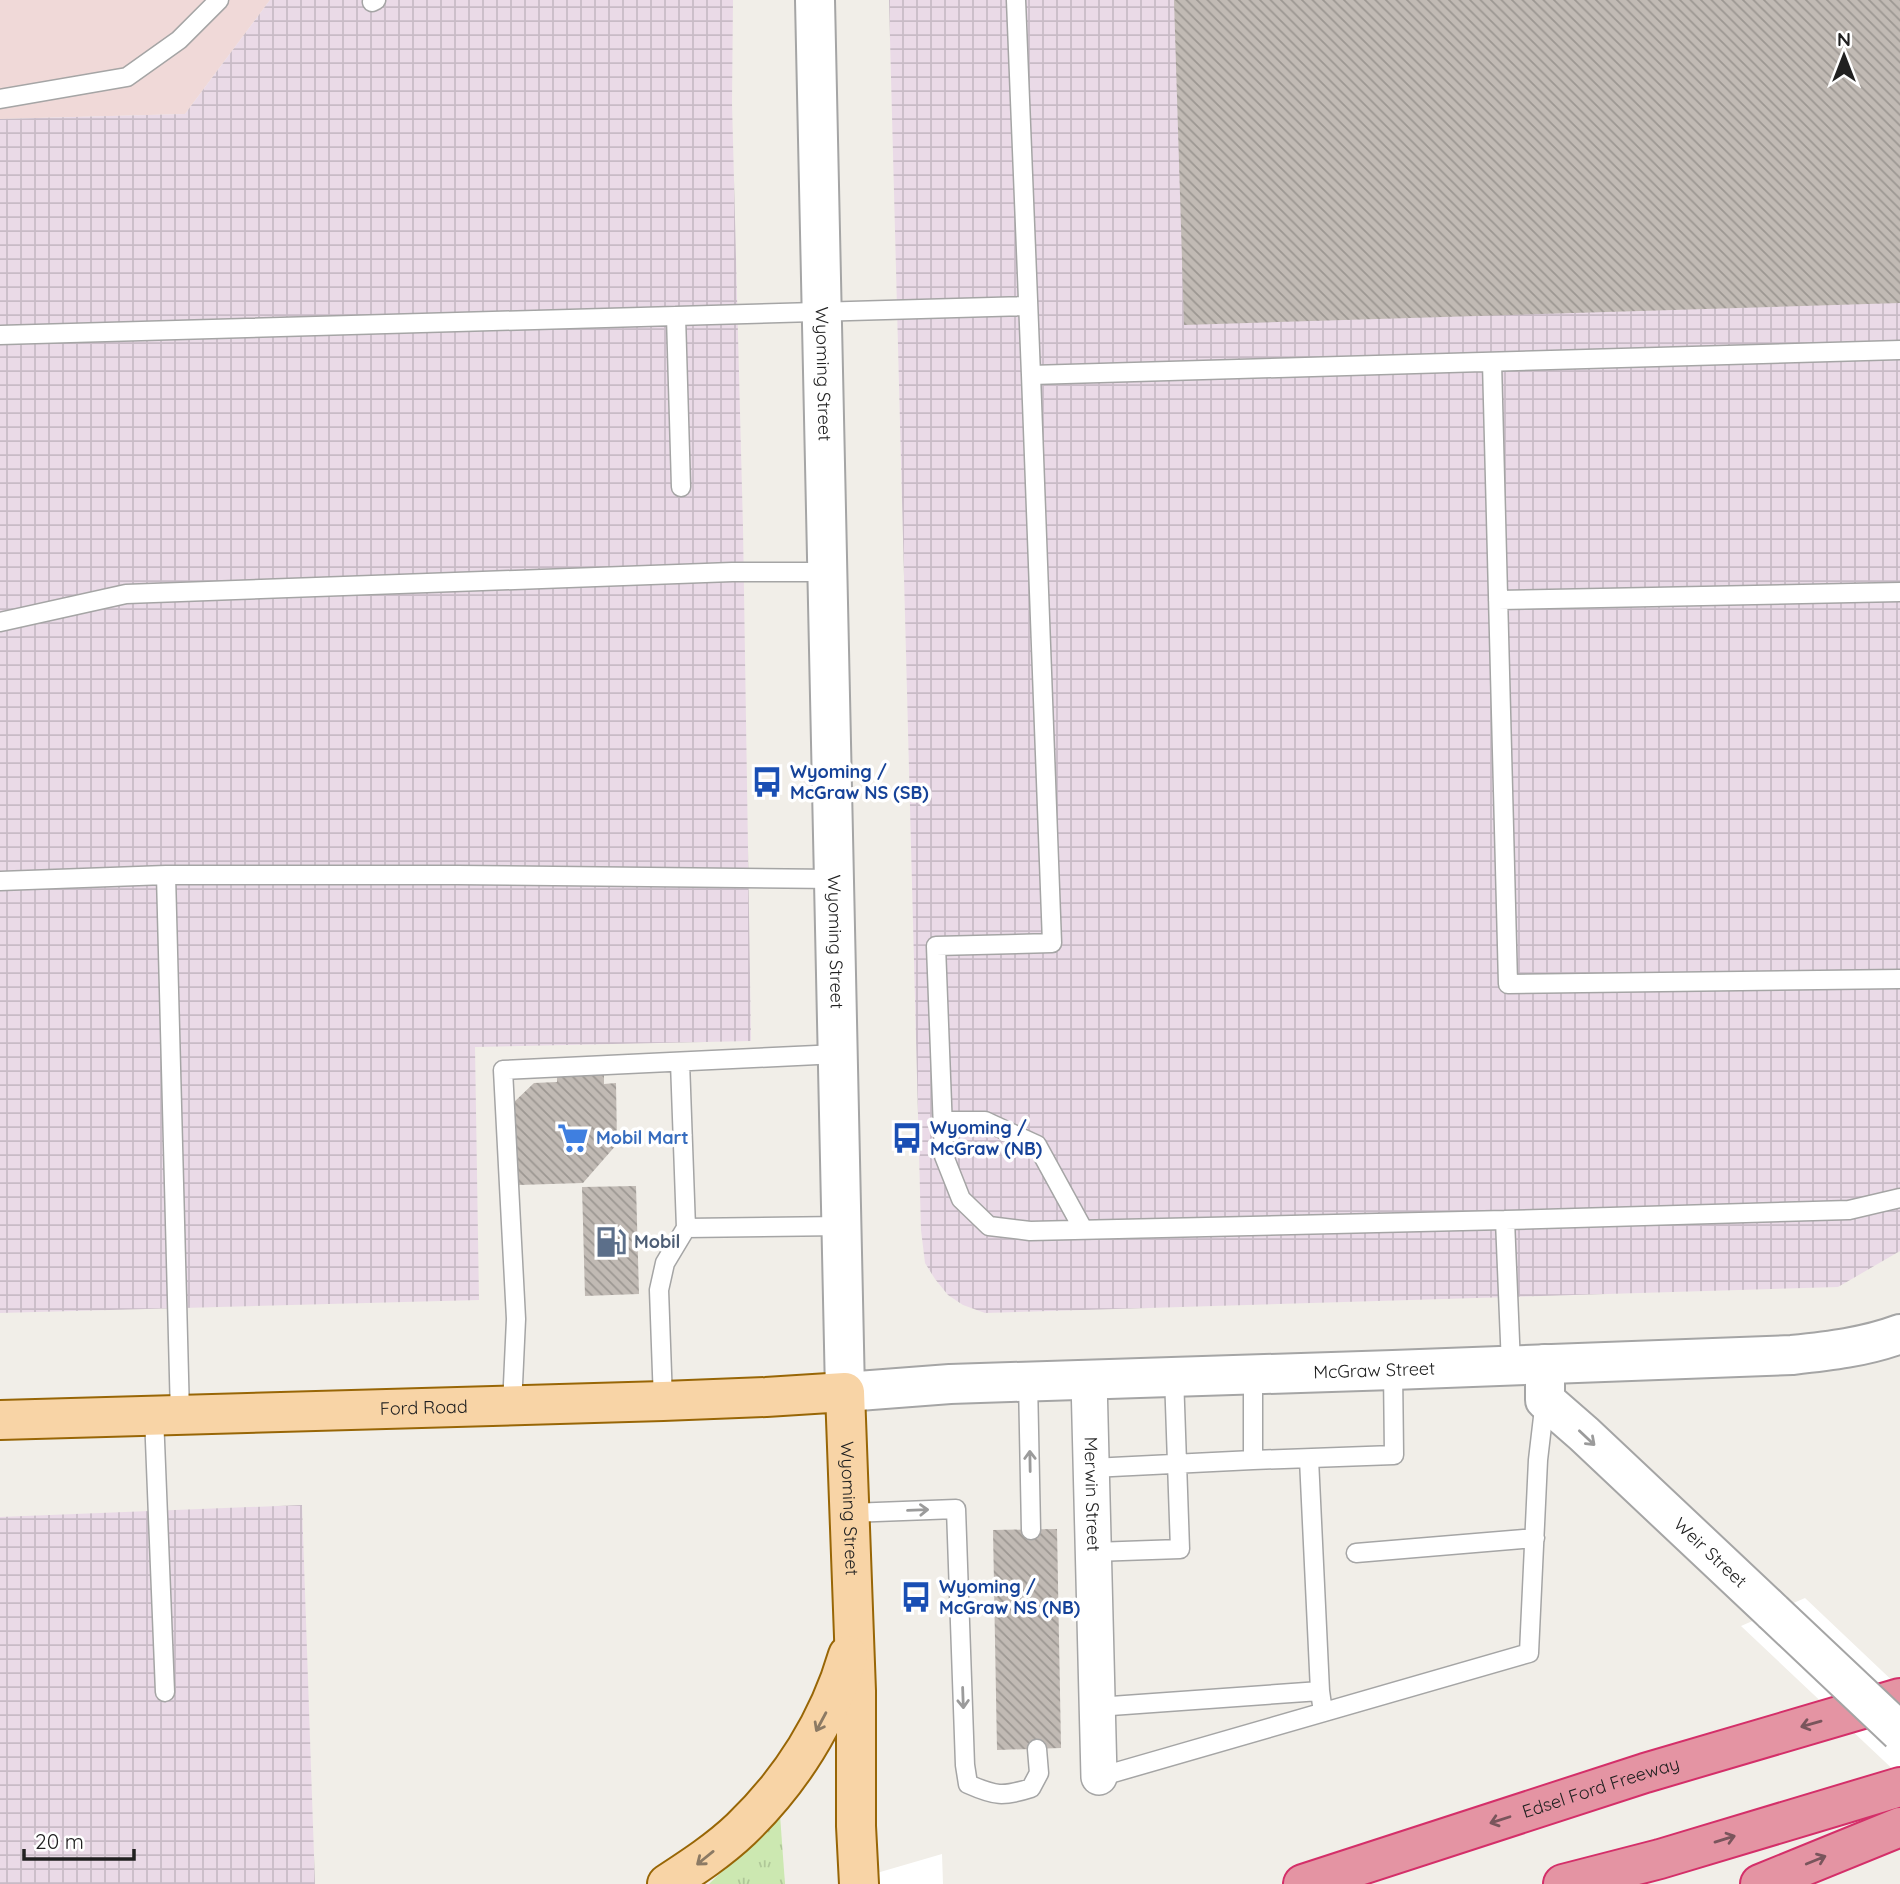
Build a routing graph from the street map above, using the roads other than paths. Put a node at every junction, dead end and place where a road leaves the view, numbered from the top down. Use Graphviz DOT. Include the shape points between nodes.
graph roads {
  1 [pos="219,0"];
  2 [pos="815,0"];
  3 [pos="1016,0"];
  4 [pos="0,99"];
  5 [pos="1028,306"];
  6 [pos="822,312"];
  7 [pos="676,316"];
  8 [pos="0,335"];
  9 [pos="1900,351"];
  10 [pos="1492,362"];
  11 [pos="1031,375"];
  12 [pos="681,486"];
  13 [pos="828,572"];
  14 [pos="1900,592"];
  15 [pos="1498,600"];
  16 [pos="0,622"];
  17 [pos="166,875"];
  18 [pos="834,879"];
  19 [pos="0,881"];
  20 [pos="1900,979"];
  21 [pos="838,1054"];
  22 [pos="680,1062"];
  23 [pos="943,1121"];
  24 [pos="1900,1198"];
  25 [pos="1505,1220"];
  26 [pos="842,1226"];
  27 [pos="685,1228"];
  28 [pos="1083,1229"];
  29 [pos="1900,1334"];
  30 [pos="1393,1370"];
  31 [pos="1252,1375"];
  32 [pos="1533,1376"];
  33 [pos="1174,1377"];
  34 [pos="1089,1380"];
  35 [pos="1028,1381"];
  36 [pos="845,1392"];
  37 [pos="663,1401"];
  38 [pos="512,1406"];
  39 [pos="167,1415"];
  40 [pos="0,1420"];
  41 [pos="1309,1459"];
  42 [pos="1253,1460"];
  43 [pos="1177,1464"];
  44 [pos="1092,1468"];
  45 [pos="850,1513"];
  46 [pos="1031,1530"];
  47 [pos="1535,1538"];
  48 [pos="1094,1552"];
  49 [pos="1356,1553"];
  50 [pos="853,1636"];
  51 [pos="1320,1691"];
  52 [pos="165,1692"];
  53 [pos="1900,1698"];
  54 [pos="1097,1707"];
  55 [pos="1323,1712"];
  56 [pos="1900,1732"];
  57 [pos="1037,1749"];
  58 [pos="1099,1777"];
  59 [pos="1900,1787"];
  60 [pos="1900,1827"];
  61 [pos="667,1884"];
  62 [pos="859,1884"];
  63 [pos="1303,1884"];
  64 [pos="1563,1884"];
  65 [pos="1760,1884"];
  1 -- 4 [label="lane" via="180,40 127,77"];
  2 -- 6 [label="street, Wyoming Street"];
  3 -- 5 [label="lane"];
  5 -- 6 [label="lane"];
  5 -- 11 [label="lane"];
  6 -- 7 [label="lane"];
  6 -- 13 [label="street, Wyoming Street"];
  7 -- 8 [label="lane"];
  7 -- 12 [label="lane"];
  9 -- 10 [label="lane"];
  10 -- 11 [label="lane"];
  10 -- 15 [label="lane"];
  11 -- 23 [label="lane" via="1052,943 936,946"];
  13 -- 16 [label="lane" via="126,594"];
  13 -- 18 [label="street, Wyoming Street"];
  14 -- 15 [label="lane"];
  15 -- 20 [label="lane" via="1508,984"];
  17 -- 18 [label="lane"];
  17 -- 19 [label="lane"];
  17 -- 39 [label="lane"];
  18 -- 21 [label="street, Wyoming Street"];
  21 -- 22 [label="lane"];
  21 -- 26 [label="street, Wyoming Street"];
  22 -- 27 [label="lane"];
  22 -- 38 [label="lane" via="503,1069 516,1319"];
  23 -- 28 [label="lane" via="985,1121 1037,1145"];
  23 -- 28 [label="lane" via="944,1156 961,1199 989,1226 1030,1231"];
  24 -- 25 [label="lane" via="1849,1210"];
  25 -- 28 [label="lane"];
  25 -- 32 [label="lane"];
  26 -- 27 [label="lane"];
  26 -- 36 [label="street, Wyoming Street"];
  27 -- 37 [label="lane" via="665,1263 659,1290"];
  29 -- 32 [label="street, McGraw Street" via="1838,1350"];
  30 -- 31 [label="street, McGraw Street"];
  30 -- 32 [label="street, McGraw Street"];
  30 -- 41 [label="lane" via="1394,1455"];
  31 -- 33 [label="street, McGraw Street"];
  31 -- 42 [label="lane"];
  32 -- 47 [label="lane" via="1538,1460"];
  32 -- 56 [label="street, Weir Street, one-way, bridge" via="1584,1434"];
  33 -- 34 [label="street, McGraw Street"];
  33 -- 43 [label="lane"];
  34 -- 35 [label="street, McGraw Street"];
  34 -- 44 [label="street, Merwin Street"];
  35 -- 36 [label="street, McGraw Street"];
  46 -- 35 [label="lane, one-way"];
  36 -- 37 [label="main road, Ford Road"];
  36 -- 45 [label="main road, Wyoming Street"];
  37 -- 38 [label="main road, Ford Road"];
  38 -- 39 [label="main road, Ford Road"];
  39 -- 40 [label="main road, Ford Road"];
  39 -- 52 [label="lane"];
  41 -- 42 [label="lane"];
  41 -- 51 [label="lane"];
  42 -- 43 [label="lane"];
  43 -- 44 [label="lane"];
  43 -- 48 [label="lane" via="1180,1549"];
  44 -- 48 [label="street, Merwin Street"];
  45 -- 50 [label="main road, Wyoming Street"];
  45 -- 57 [label="lane, one-way" via="956,1509 968,1784 1010,1795 1031,1788 1039,1773"];
  47 -- 49 [label="lane"];
  47 -- 55 [label="lane" via="1530,1653"];
  48 -- 54 [label="street, Merwin Street"];
  50 -- 61 [label="main road, one-way" via="839,1685 794,1766 740,1829"];
  50 -- 62 [label="main road, Wyoming Street"];
  51 -- 54 [label="lane"];
  51 -- 55 [label="lane"];
  53 -- 63 [label="highway, Edsel Ford Freeway, one-way" via="1645,1773"];
  54 -- 58 [label="street, Merwin Street"];
  55 -- 58 [label="lane"];
  64 -- 59 [label="highway, one-way"];
  65 -- 60 [label="highway, one-way"];
}
